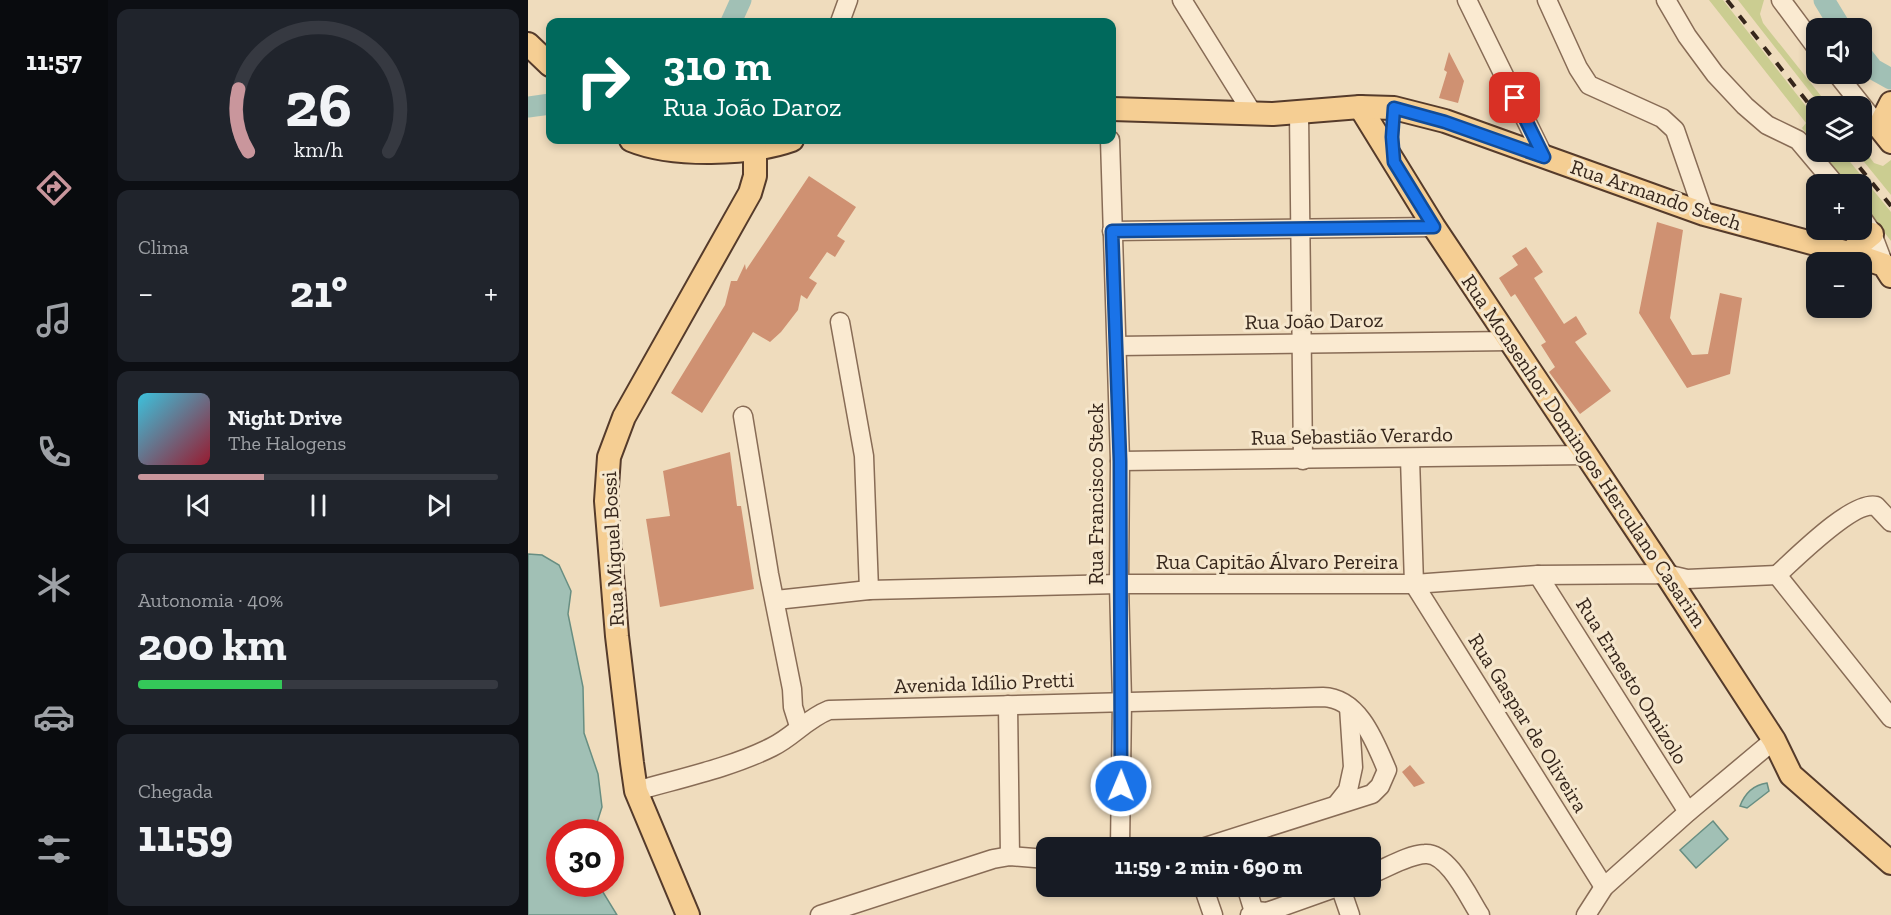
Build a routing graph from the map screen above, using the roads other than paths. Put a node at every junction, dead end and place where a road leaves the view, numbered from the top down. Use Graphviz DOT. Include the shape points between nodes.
graph roads {
  1 [pos="848,0"];
  2 [pos="1182,0"];
  3 [pos="1467,0"];
  4 [pos="1548,0"];
  5 [pos="1666,0"];
  6 [pos="1781,0"];
  7 [pos="841,18"];
  8 [pos="1806,34"];
  9 [pos="529,46"];
  10 [pos="546,62"];
  11 [pos="1846,84"];
  12 [pos="1891,103"];
  13 [pos="1360,107"];
  14 [pos="1394,108"];
  15 [pos="1116,109"];
  16 [pos="1299,113"];
  17 [pos="1253,114"];
  18 [pos="1885,134"];
  19 [pos="641,144"];
  20 [pos="774,144"];
  21 [pos="1110,144"];
  22 [pos="755,148"];
  23 [pos="732,153"];
  24 [pos="1544,157"];
  25 [pos="1394,162"];
  26 [pos="1827,174"];
  27 [pos="742,205"];
  28 [pos="1704,214"];
  29 [pos="1298,227"];
  30 [pos="1434,227"];
  31 [pos="1112,231"];
  32 [pos="1872,237"];
  33 [pos="1845,252"];
  34 [pos="1872,264"];
  35 [pos="1888,271"];
  36 [pos="840,322"];
  37 [pos="1511,342"];
  38 [pos="1300,343"];
  39 [pos="1117,346"];
  40 [pos="743,416"];
  41 [pos="1586,455"];
  42 [pos="1410,458"];
  43 [pos="1303,460"];
  44 [pos="1120,461"];
  45 [pos="1891,522"];
  46 [pos="1666,574"];
  47 [pos="1538,575"];
  48 [pos="1778,575"];
  49 [pos="1119,584"];
  50 [pos="1414,584"];
  51 [pos="869,590"];
  52 [pos="776,600"];
  53 [pos="792,689"];
  54 [pos="1122,701"];
  55 [pos="1008,705"];
  56 [pos="1349,705"];
  57 [pos="818,714"];
  58 [pos="1891,718"];
  59 [pos="799,726"];
  60 [pos="1373,740"];
  61 [pos="1774,740"];
  62 [pos="1352,745"];
  63 [pos="1353,767"];
  64 [pos="1380,786"];
  65 [pos="636,791"];
  66 [pos="1337,804"];
  67 [pos="1688,812"];
  68 [pos="1120,837"];
  69 [pos="1246,837"];
  70 [pos="1888,855"];
  71 [pos="1010,856"];
  72 [pos="1036,858"];
  73 [pos="1381,870"];
  74 [pos="1604,887"];
  75 [pos="1207,897"];
  76 [pos="1249,897"];
  77 [pos="1309,897"];
  78 [pos="1344,897"];
  79 [pos="1253,914"];
  80 [pos="688,915"];
  81 [pos="820,915"];
  82 [pos="1213,915"];
  83 [pos="1350,915"];
  84 [pos="1480,915"];
  85 [pos="1586,915"];
  1 -- 7 [label="street"];
  2 -- 17 [label="street"];
  3 -- 24 [label="street"];
  4 -- 28 [label="street" via="1588,85 1662,118 1674,130"];
  5 -- 26 [label="street" via="1715,74 1767,125 1798,140"];
  6 -- 8 [label="street"];
  9 -- 10 [label="main road"];
  11 -- 18 [label="street"];
  12 -- 18 [label="main road"];
  13 -- 14 [label="main road, Rua Armando Stech"];
  13 -- 16 [label="main road, Rua Armando Stech"];
  13 -- 25 [label="main road, Rua Monsenhor Domingos Herculano Casarim"];
  14 -- 24 [label="main road, Rua Armando Stech"];
  14 -- 25 [label="main road, Rua Monsenhor Domingos Herculano Casarim"];
  15 -- 17 [label="main road, Rua Armando Stech"];
  16 -- 17 [label="main road, Rua Armando Stech"];
  16 -- 29 [label="street"];
  19 -- 23 [label="main road"];
  20 -- 22 [label="main road"];
  21 -- 31 [label="street, Rua Francisco Steck"];
  22 -- 23 [label="main road"];
  22 -- 27 [label="main road, Rua Miguel Bossi" via="755,176"];
  23 -- 27 [label="main road" via="745,187"];
  24 -- 28 [label="main road, Rua Armando Stech"];
  25 -- 30 [label="main road, Rua Monsenhor Domingos Herculano Casarim"];
  27 -- 65 [label="main road, Rua Miguel Bossi" via="624,417 609,457 606,501"];
  28 -- 33 [label="main road, Rua Armando Stech"];
  29 -- 30 [label="street"];
  29 -- 31 [label="street"];
  29 -- 38 [label="street"];
  30 -- 37 [label="main road, Rua Monsenhor Domingos Herculano Casarim"];
  31 -- 39 [label="street, Rua Francisco Steck"];
  32 -- 35 [label="street"];
  34 -- 35 [label="main road, Rua Armando Stech"];
  36 -- 51 [label="street" via="864,456"];
  37 -- 38 [label="street, Rua João Daroz"];
  37 -- 41 [label="main road, Rua Monsenhor Domingos Herculano Casarim"];
  38 -- 39 [label="street, Rua João Daroz"];
  38 -- 43 [label="street"];
  39 -- 44 [label="street, Rua Francisco Steck"];
  40 -- 52 [label="street"];
  41 -- 42 [label="street, Rua Sebastião Verardo"];
  41 -- 46 [label="main road, Rua Monsenhor Domingos Herculano Casarim"];
  42 -- 43 [label="street, Rua Sebastião Verardo"];
  42 -- 50 [label="street"];
  43 -- 44 [label="street, Rua Sebastião Verardo"];
  44 -- 49 [label="street, Rua Francisco Steck"];
  45 -- 48 [label="street" via="1876,506 1864,506"];
  46 -- 47 [label="street, Rua Capitão Álvaro Pereira"];
  46 -- 48 [label="street, Rua Capitão Álvaro Pereira" via="1687,579"];
  46 -- 61 [label="main road, Rua Monsenhor Domingos Herculano Casarim"];
  47 -- 50 [label="street, Rua Capitão Álvaro Pereira"];
  47 -- 67 [label="street, Rua Ernesto Omizolo"];
  48 -- 58 [label="street"];
  49 -- 50 [label="street, Rua Capitão Álvaro Pereira"];
  49 -- 51 [label="street, Rua Capitão Álvaro Pereira"];
  49 -- 54 [label="street, Rua Francisco Steck"];
  50 -- 74 [label="street, Rua Gaspar de Oliveira"];
  51 -- 52 [label="street, Rua Capitão Álvaro Pereira"];
  52 -- 53 [label="street"];
  53 -- 57 [label="street"];
  53 -- 59 [label="street"];
  54 -- 55 [label="street, Avenida Idílio Pretti"];
  54 -- 56 [label="street, Avenida Idílio Pretti" via="1323,697"];
  54 -- 68 [label="street, Rua Francisco Steck"];
  55 -- 57 [label="street, Avenida Idílio Pretti" via="829,710"];
  55 -- 71 [label="street"];
  56 -- 60 [label="street"];
  56 -- 62 [label="street"];
  57 -- 59 [label="street, Avenida Idílio Pretti"];
  59 -- 65 [label="street, Avenida Idílio Pretti" via="783,741 753,756"];
  60 -- 62 [label="street" via="1362,739"];
  60 -- 64 [label="street" via="1387,770"];
  61 -- 67 [label="street"];
  61 -- 70 [label="main road, Rua Monsenhor Domingos Herculano Casarim" via="1791,775"];
  62 -- 63 [label="street"];
  63 -- 64 [label="street" via="1363,782"];
  63 -- 66 [label="street" via="1348,790"];
  64 -- 66 [label="street" via="1372,794"];
  65 -- 80 [label="main road, Rua Miguel Bossi"];
  66 -- 69 [label="street"];
  67 -- 74 [label="street"];
  71 -- 72 [label="street"];
  71 -- 81 [label="street"];
  73 -- 84 [label="street" via="1425,854 1437,855 1447,863"];
  74 -- 85 [label="street"];
  75 -- 82 [label="street"];
  76 -- 79 [label="street"];
  77 -- 79 [label="street"];
  78 -- 83 [label="street"];
}
